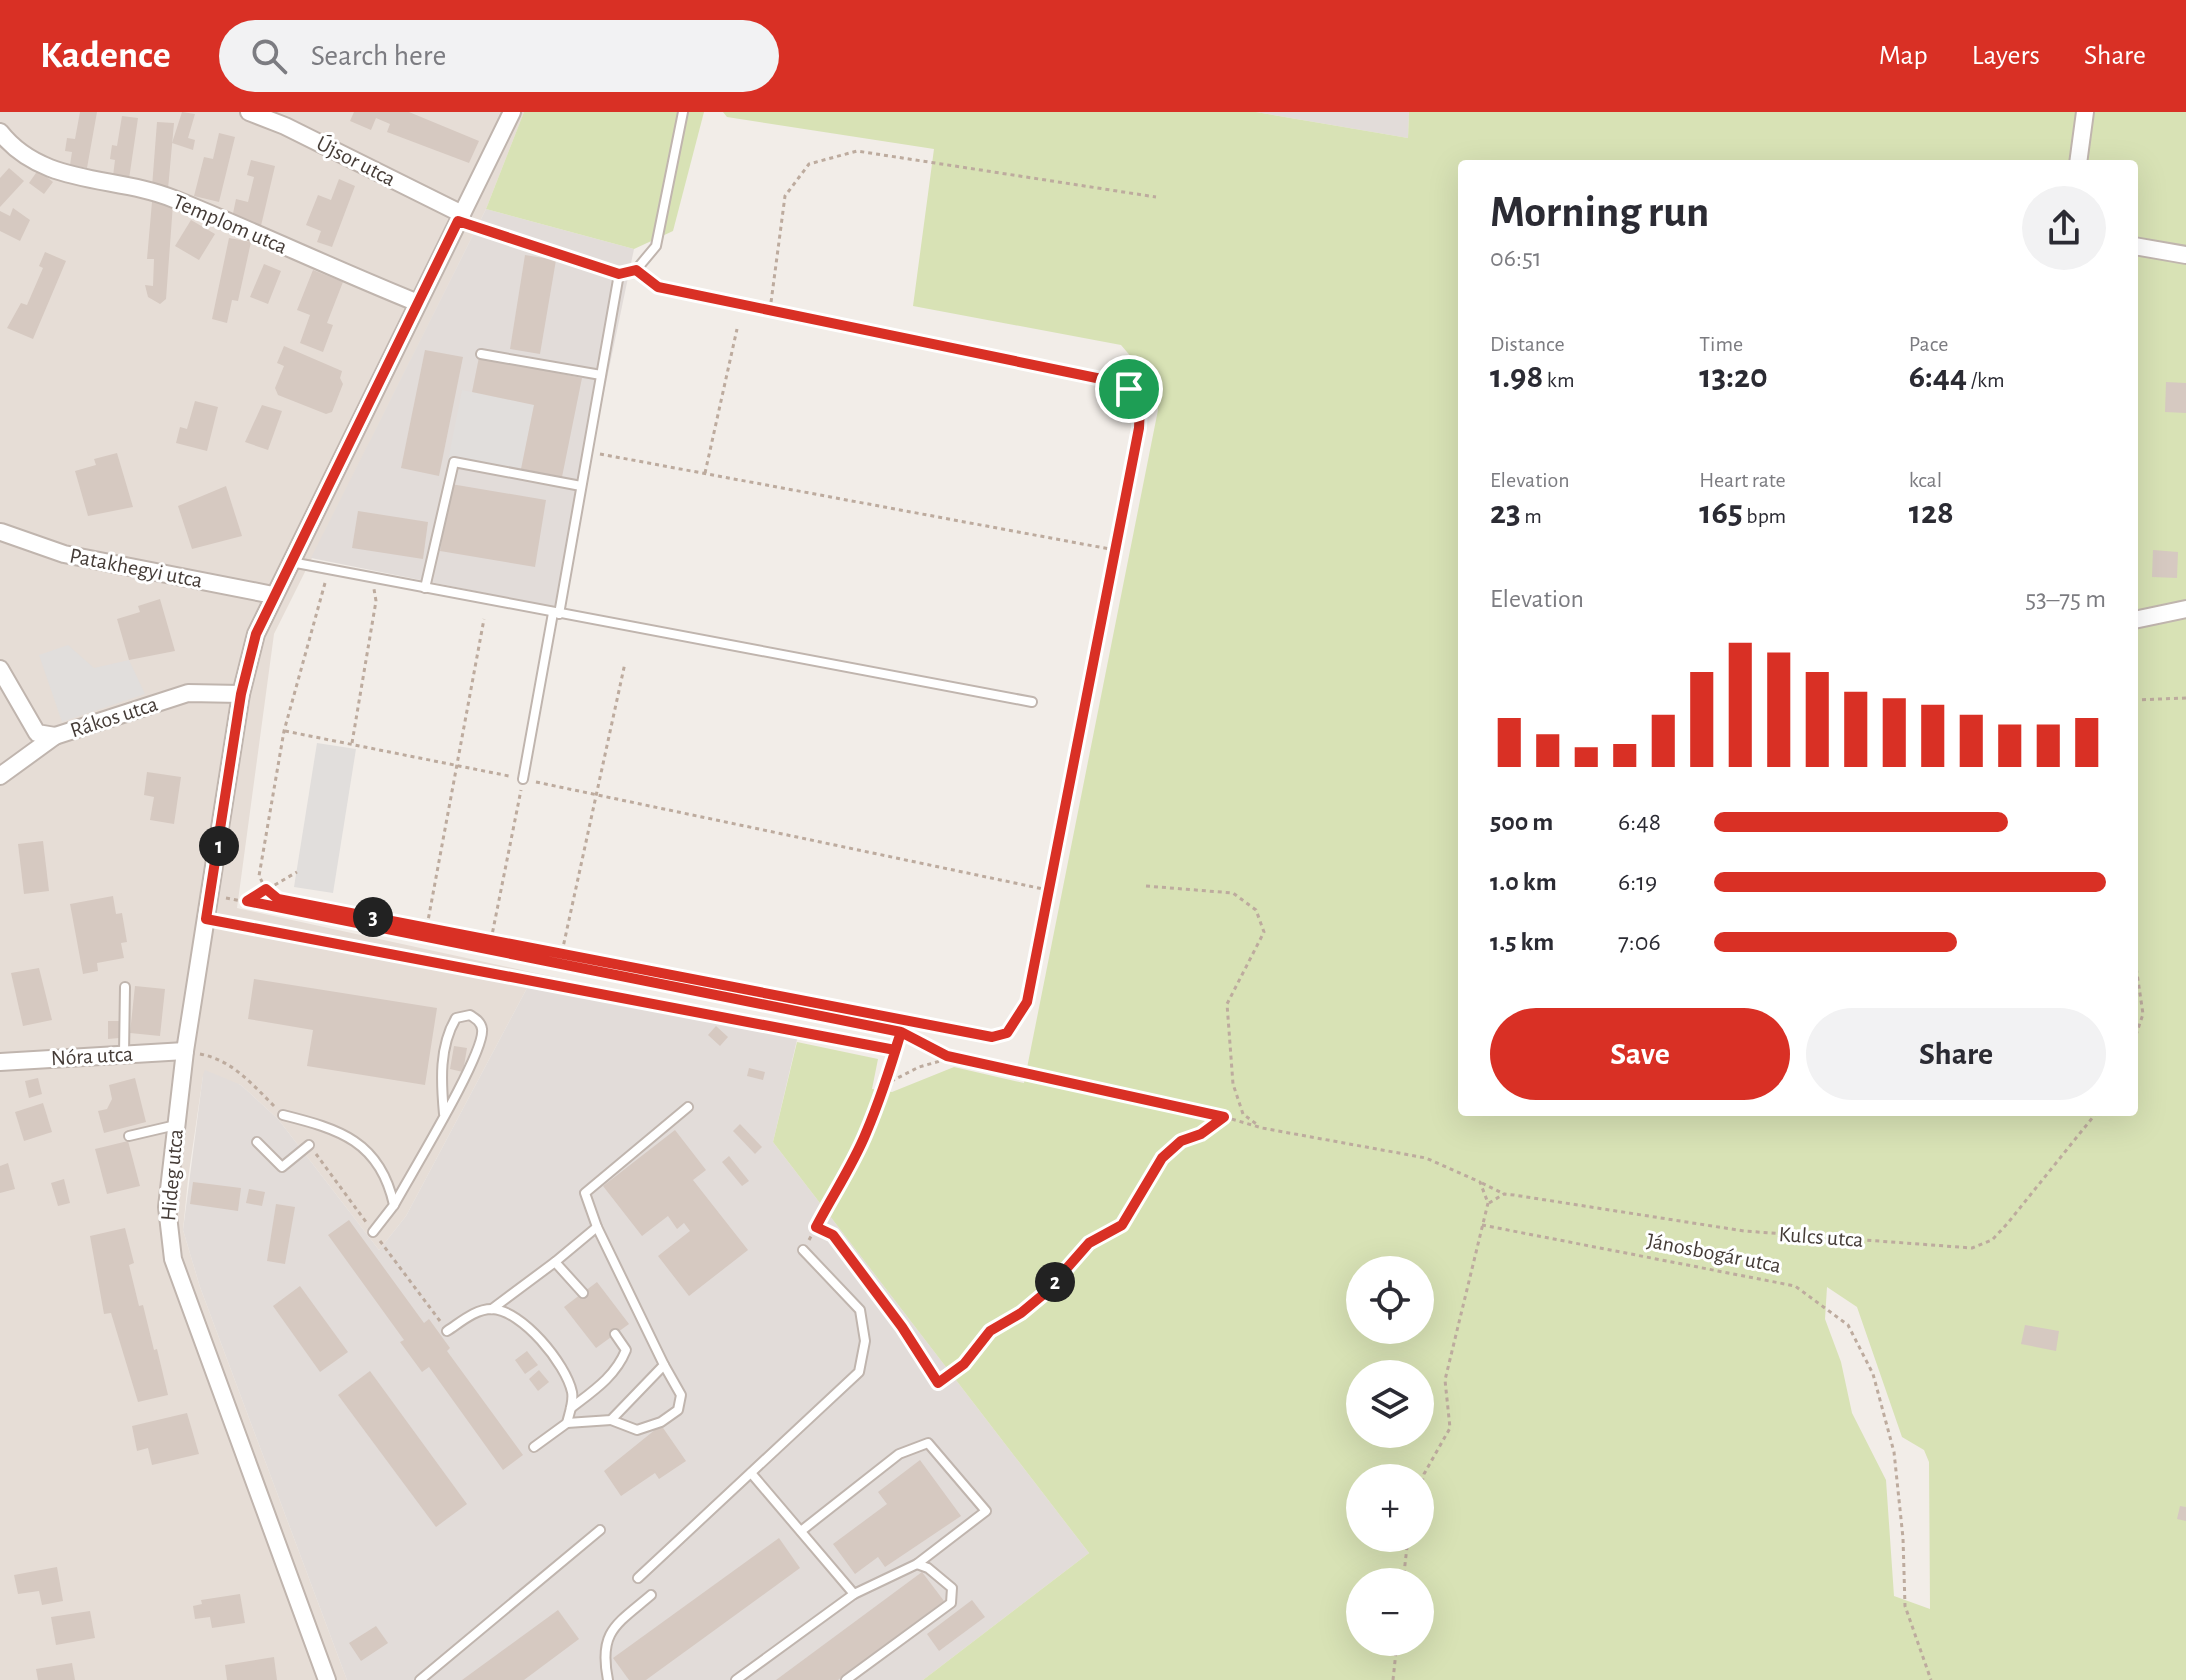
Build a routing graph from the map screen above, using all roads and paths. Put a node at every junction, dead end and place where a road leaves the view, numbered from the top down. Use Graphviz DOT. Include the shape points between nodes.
graph roads {
  1 [pos="249,112"];
  2 [pos="512,112"];
  3 [pos="683,112"];
  4 [pos="2085,112"];
  5 [pos="0,132"];
  6 [pos="2079,160"];
  7 [pos="1156,197"];
  8 [pos="460,218"];
  9 [pos="2138,247"];
  10 [pos="2186,255"];
  11 [pos="636,270"];
  12 [pos="619,274"];
  13 [pos="418,303"];
  14 [pos="770,310"];
  15 [pos="737,329"];
  16 [pos="481,354"];
  17 [pos="601,375"];
  18 [pos="588,452"];
  19 [pos="705,474"];
  20 [pos="581,486"];
  21 [pos="1,532"];
  22 [pos="1115,550"];
  23 [pos="290,562"];
  24 [pos="329,569"];
  25 [pos="371,577"];
  26 [pos="425,588"];
  27 [pos="273,595"];
  28 [pos="2186,609"];
  29 [pos="556,614"];
  30 [pos="484,619"];
  31 [pos="2138,619"];
  32 [pos="625,663"];
  33 [pos="0,669"];
  34 [pos="241,694"];
  35 [pos="2186,698"];
  36 [pos="2138,700"];
  37 [pos="1032,702"];
  38 [pos="284,731"];
  39 [pos="55,736"];
  40 [pos="352,743"];
  41 [pos="458,765"];
  42 [pos="0,776"];
  43 [pos="523,779"];
  44 [pos="597,795"];
  45 [pos="297,872"];
  46 [pos="1146,886"];
  47 [pos="266,889"];
  48 [pos="1048,890"];
  49 [pos="210,895"];
  50 [pos="247,901"];
  51 [pos="206,919"];
  52 [pos="427,927"];
  53 [pos="491,940"];
  54 [pos="561,953"];
  55 [pos="2138,980"];
  56 [pos="125,987"];
  57 [pos="2138,1029"];
  58 [pos="901,1032"];
  59 [pos="895,1050"];
  60 [pos="185,1051"];
  61 [pos="124,1054"];
  62 [pos="953,1058"];
  63 [pos="0,1062"];
  64 [pos="884,1085"];
  65 [pos="688,1107"];
  66 [pos="444,1114"];
  67 [pos="283,1115"];
  68 [pos="2094,1116"];
  69 [pos="1224,1117"];
  70 [pos="176,1125"];
  71 [pos="1262,1128"];
  72 [pos="129,1136"];
  73 [pos="257,1142"];
  74 [pos="309,1145"];
  75 [pos="1480,1182"];
  76 [pos="1504,1194"];
  77 [pos="1488,1203"];
  78 [pos="394,1205"];
  79 [pos="1482,1225"];
  80 [pos="597,1227"];
  81 [pos="816,1227"];
  82 [pos="373,1232"];
  83 [pos="803,1250"];
  84 [pos="555,1262"];
  85 [pos="583,1293"];
  86 [pos="492,1309"];
  87 [pos="447,1331"];
  88 [pos="615,1334"];
  89 [pos="664,1365"];
  90 [pos="570,1409"];
  91 [pos="611,1420"];
  92 [pos="567,1423"];
  93 [pos="534,1447"];
  94 [pos="1430,1464"];
  95 [pos="751,1473"];
  96 [pos="600,1530"];
  97 [pos="801,1531"];
  98 [pos="917,1564"];
  99 [pos="638,1578"];
  100 [pos="854,1594"];
  101 [pos="651,1595"];
  102 [pos="1396,1656"];
  103 [pos="327,1680"];
  104 [pos="420,1680"];
  105 [pos="608,1680"];
  106 [pos="736,1680"];
  107 [pos="846,1680"];
  108 [pos="1393,1680"];
  109 [pos="1931,1680"];
  1 -- 8 [label="street, Újsor utca"];
  2 -- 8 [label="street"];
  3 -- 11 [label="lane" via="656,246"];
  4 -- 6 [label="street"];
  5 -- 13 [label="street, Templom utca" via="38,164 172,198"];
  7 -- 14 [label="path" via="857,151 809,164 785,196"];
  8 -- 12 [label="lane"];
  8 -- 13 [label="street"];
  9 -- 10 [label="street"];
  11 -- 12 [label="lane"];
  11 -- 14 [label="path" via="658,287"];
  12 -- 17 [label="lane"];
  13 -- 23 [label="street"];
  14 -- 22 [label="path" via="1129,389 1140,406 1139,428"];
  15 -- 19 [label="path"];
  16 -- 17 [label="lane"];
  17 -- 18 [label="lane"];
  18 -- 19 [label="path"];
  18 -- 20 [label="lane"];
  19 -- 22 [label="path"];
  20 -- 26 [label="lane" via="454,462"];
  20 -- 29 [label="lane"];
  21 -- 27 [label="street, Patakhegyi utca" via="64,554"];
  22 -- 48 [label="path"];
  23 -- 24 [label="lane"];
  23 -- 27 [label="street"];
  24 -- 25 [label="lane"];
  24 -- 38 [label="path"];
  25 -- 26 [label="lane"];
  25 -- 40 [label="path" via="376,601"];
  26 -- 29 [label="lane"];
  27 -- 34 [label="street" via="256,634"];
  28 -- 31 [label="street"];
  29 -- 37 [label="lane"];
  29 -- 43 [label="lane"];
  30 -- 41 [label="path"];
  32 -- 44 [label="path"];
  33 -- 39 [label="street" via="37,733"];
  34 -- 39 [label="street, Rákos utca" via="188,693"];
  34 -- 49 [label="street, Hideg utca"];
  35 -- 36 [label="path"];
  38 -- 40 [label="path"];
  38 -- 47 [label="path" via="259,876"];
  39 -- 42 [label="street, Rákos utca"];
  40 -- 41 [label="path"];
  41 -- 43 [label="path"];
  41 -- 52 [label="path"];
  43 -- 44 [label="path"];
  43 -- 53 [label="path"];
  44 -- 48 [label="path"];
  44 -- 54 [label="path"];
  45 -- 47 [label="path"];
  46 -- 71 [label="path" via="1233,893 1256,910 1264,932 1227,1004 1233,1084 1243,1114"];
  47 -- 50 [label="path"];
  47 -- 52 [label="path" via="278,899"];
  48 -- 54 [label="path" via="1027,1002 1007,1033 992,1037"];
  49 -- 50 [label="path"];
  49 -- 51 [label="street, Hideg utca"];
  50 -- 58 [label="path"];
  51 -- 59 [label="path"];
  51 -- 60 [label="street, Hideg utca"];
  52 -- 53 [label="path"];
  53 -- 54 [label="path"];
  55 -- 57 [label="path" via="2143,1014"];
  56 -- 61 [label="lane"];
  58 -- 59 [label="path"];
  58 -- 62 [label="path"];
  59 -- 64 [label="path"];
  60 -- 61 [label="street, Nóra utca"];
  60 -- 67 [label="path" via="215,1057 240,1073"];
  60 -- 70 [label="street, Hideg utca"];
  61 -- 63 [label="street, Nóra utca"];
  62 -- 64 [label="path" via="919,1067"];
  62 -- 69 [label="path, Kulcs utca"];
  64 -- 81 [label="path" via="866,1135"];
  65 -- 80 [label="lane" via="585,1193"];
  66 -- 66 [label="lane" via="462,1086 482,1033 470,1015 456,1018 446,1039"];
  66 -- 78 [label="lane"];
  67 -- 78 [label="lane" via="338,1129 362,1148 382,1171"];
  68 -- 76 [label="path, Kulcs utca" via="2007,1224 1992,1240 1972,1248 1744,1231"];
  69 -- 71 [label="path, Kulcs utca"];
  69 -- 81 [label="path" via="1162,1158 1122,1225 1089,1243 1045,1293 990,1331 964,1364 938,1383 833,1235"];
  70 -- 72 [label="lane"];
  70 -- 103 [label="street, Hideg utca" via="167,1207 173,1259"];
  71 -- 75 [label="path, Kulcs utca" via="1426,1158"];
  73 -- 74 [label="lane" via="282,1167"];
  74 -- 82 [label="path"];
  75 -- 76 [label="path, Kulcs utca"];
  75 -- 77 [label="path"];
  76 -- 77 [label="path"];
  77 -- 79 [label="path"];
  78 -- 82 [label="lane"];
  79 -- 94 [label="path" via="1445,1380 1450,1428"];
  79 -- 109 [label="path, Jánosbogár utca" via="1795,1286 1848,1325 1873,1374 1894,1452 1905,1606"];
  80 -- 84 [label="lane"];
  80 -- 89 [label="lane"];
  81 -- 83 [label="path"];
  82 -- 87 [label="path"];
  83 -- 95 [label="lane" via="860,1310 865,1341 859,1372"];
  84 -- 85 [label="lane"];
  84 -- 86 [label="lane"];
  86 -- 87 [label="lane"];
  86 -- 90 [label="lane" via="512,1313 530,1328 567,1378"];
  88 -- 90 [label="lane" via="626,1350 620,1364"];
  89 -- 91 [label="lane"];
  89 -- 91 [label="lane" via="681,1395 678,1410 637,1430"];
  90 -- 92 [label="lane"];
  91 -- 92 [label="lane"];
  92 -- 93 [label="lane"];
  95 -- 97 [label="lane"];
  95 -- 99 [label="lane"];
  96 -- 104 [label="lane"];
  97 -- 98 [label="lane" via="899,1454 928,1443 986,1511"];
  97 -- 100 [label="lane"];
  98 -- 100 [label="lane"];
  98 -- 107 [label="lane" via="952,1588 951,1603"];
  100 -- 106 [label="lane"];
  101 -- 105 [label="lane" via="609,1630 604,1657"];
  102 -- 108 [label="path"];
}
